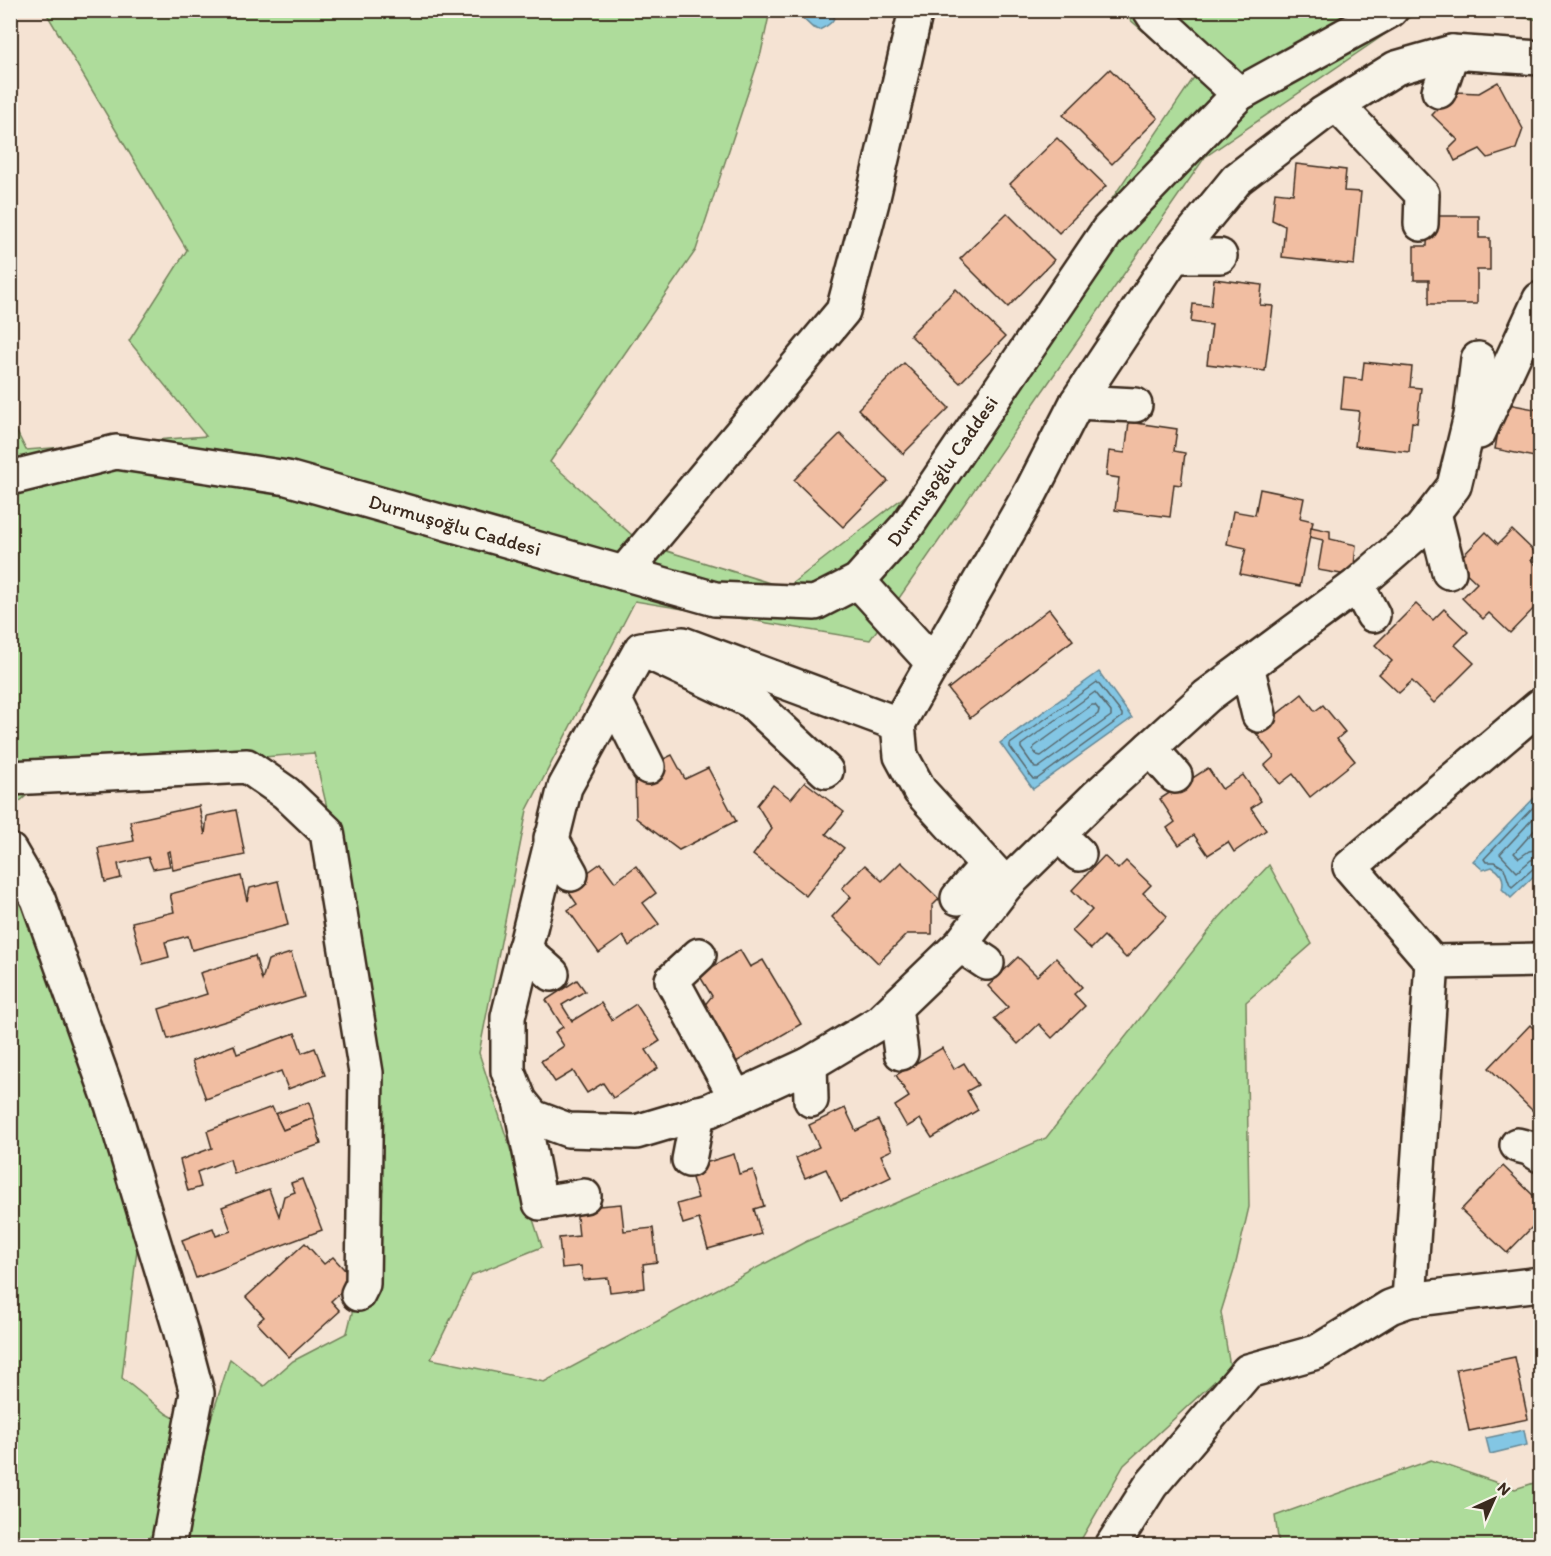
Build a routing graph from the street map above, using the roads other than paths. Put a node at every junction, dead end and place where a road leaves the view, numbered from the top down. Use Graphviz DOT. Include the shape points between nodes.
graph roads {
  1 [pos="916,10"];
  2 [pos="1150,10"];
  3 [pos="1391,10"];
  4 [pos="1452,52"];
  5 [pos="1540,58"];
  6 [pos="1439,91"];
  7 [pos="1239,94"];
  8 [pos="1336,105"];
  9 [pos="1421,224"];
  10 [pos="1174,256"];
  11 [pos="1220,256"];
  12 [pos="1540,299"];
  13 [pos="1478,359"];
  14 [pos="1077,402"];
  15 [pos="1135,405"];
  16 [pos="10,478"];
  17 [pos="1454,486"];
  18 [pos="1434,513"];
  19 [pos="1449,572"];
  20 [pos="624,573"];
  21 [pos="858,581"];
  22 [pos="1345,583"];
  23 [pos="1373,615"];
  24 [pos="641,649"];
  25 [pos="933,663"];
  26 [pos="1247,666"];
  27 [pos="614,699"];
  28 [pos="1540,706"];
  29 [pos="1259,715"];
  30 [pos="898,724"];
  31 [pos="1150,748"];
  32 [pos="648,767"];
  33 [pos="826,771"];
  34 [pos="1175,776"];
  35 [pos="10,778"];
  36 [pos="551,838"];
  37 [pos="10,851"];
  38 [pos="571,874"];
  39 [pos="997,875"];
  40 [pos="958,898"];
  41 [pos="960,945"];
  42 [pos="524,949"];
  43 [pos="699,955"];
  44 [pos="1540,960"];
  45 [pos="1432,962"];
  46 [pos="987,963"];
  47 [pos="552,974"];
  48 [pos="894,1008"];
  49 [pos="901,1053"];
  50 [pos="810,1064"];
  51 [pos="736,1098"];
  52 [pos="811,1100"];
  53 [pos="520,1101"];
  54 [pos="698,1113"];
  55 [pos="689,1160"];
  56 [pos="584,1196"];
  57 [pos="1540,1284"];
  58 [pos="358,1294"];
  59 [pos="1409,1300"];
  60 [pos="168,1545"];
  61 [pos="1112,1545"];
  1 -- 20 [label="street" via="843,310"];
  2 -- 7 [label="street"];
  3 -- 7 [label="street, Durmuşoğlu Caddesi"];
  4 -- 5 [label="street"];
  4 -- 6 [label="street"];
  4 -- 8 [label="street" via="1396,68"];
  7 -- 21 [label="street, Durmuşoğlu Caddesi" via="1108,230 907,526"];
  8 -- 9 [label="street" via="1422,194"];
  8 -- 10 [label="street" via="1305,142 1237,179"];
  10 -- 11 [label="street"];
  10 -- 14 [label="street"];
  12 -- 17 [label="street"];
  13 -- 17 [label="street" via="1471,416"];
  14 -- 15 [label="street"];
  14 -- 25 [label="street" via="1031,492"];
  16 -- 20 [label="street, Durmuşoğlu Caddesi" via="116,452 276,476"];
  17 -- 18 [label="street"];
  18 -- 19 [label="street"];
  18 -- 22 [label="street" via="1421,529"];
  20 -- 21 [label="street, Durmuşoğlu Caddesi" via="715,599 815,603"];
  21 -- 25 [label="street"];
  22 -- 23 [label="street"];
  22 -- 26 [label="street" via="1320,613"];
  24 -- 27 [label="street"];
  24 -- 30 [label="street" via="683,644"];
  24 -- 33 [label="street" via="751,701"];
  25 -- 30 [label="street"];
  26 -- 29 [label="street"];
  26 -- 31 [label="street"];
  27 -- 32 [label="street"];
  27 -- 36 [label="street" via="565,787"];
  28 -- 45 [label="street" via="1350,867"];
  30 -- 39 [label="street" via="901,756 920,791"];
  31 -- 34 [label="street"];
  31 -- 39 [label="street" via="1069,844"];
  35 -- 58 [label="street" via="247,766 286,794 327,832 366,1073 363,1284"];
  36 -- 38 [label="street"];
  36 -- 42 [label="street"];
  37 -- 60 [label="street" via="38,899 112,1105 197,1393"];
  39 -- 40 [label="street"];
  39 -- 41 [label="street"];
  41 -- 46 [label="street"];
  41 -- 48 [label="street"];
  42 -- 47 [label="street"];
  42 -- 53 [label="street" via="508,1017 508,1071"];
  43 -- 51 [label="street" via="672,980"];
  44 -- 45 [label="street"];
  45 -- 59 [label="street"];
  48 -- 49 [label="street"];
  48 -- 50 [label="street" via="880,1022"];
  50 -- 51 [label="street"];
  50 -- 52 [label="street"];
  51 -- 54 [label="street"];
  53 -- 54 [label="street" via="533,1117 568,1130 636,1132"];
  53 -- 56 [label="street" via="540,1203"];
  54 -- 55 [label="street"];
  57 -- 59 [label="street"];
  59 -- 61 [label="street" via="1390,1307 1317,1352 1248,1371 1151,1485"];
}
